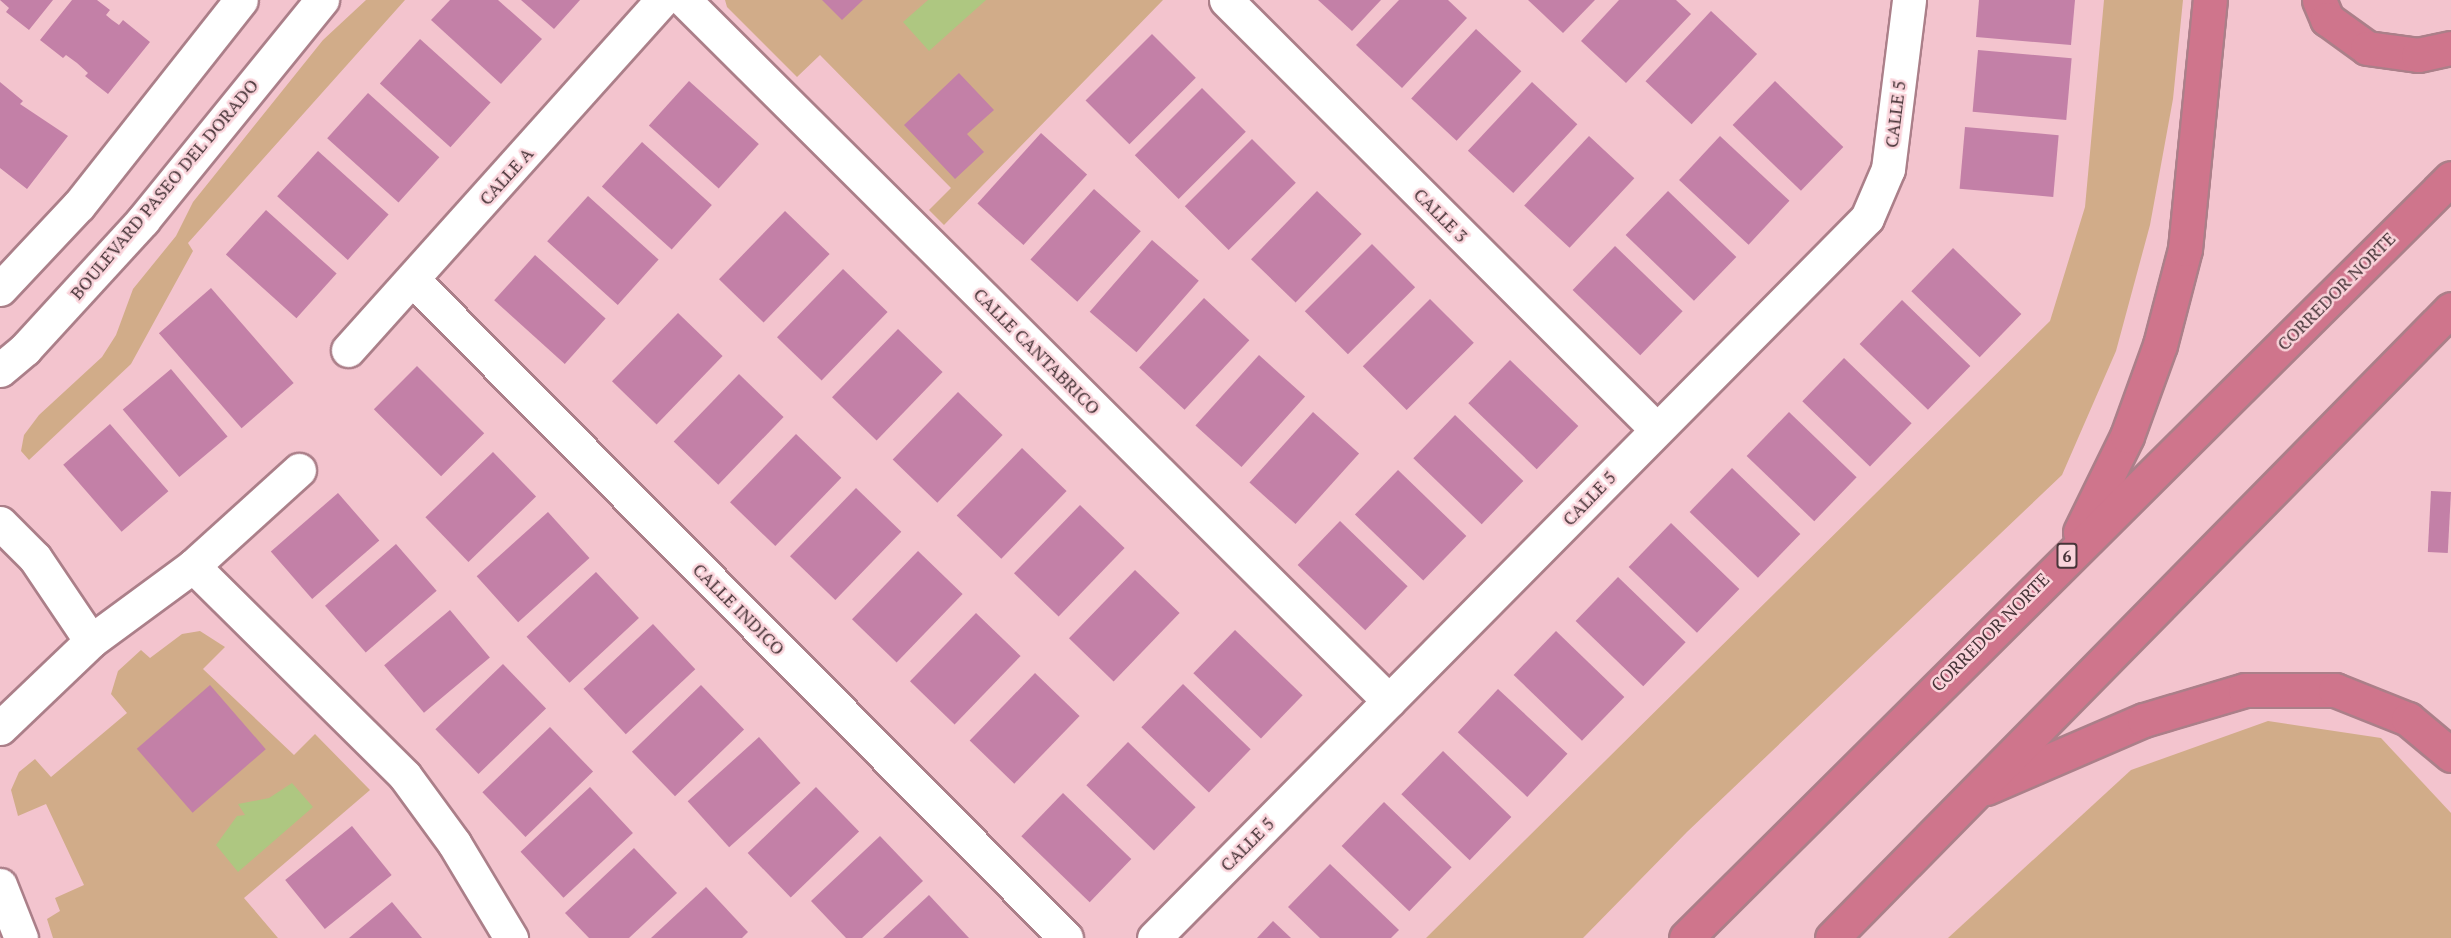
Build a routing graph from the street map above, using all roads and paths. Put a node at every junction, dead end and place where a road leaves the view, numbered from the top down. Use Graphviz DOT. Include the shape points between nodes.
graph roads {
  1 [pos="241,0"];
  2 [pos="322,0"];
  3 [pos="662,0"];
  4 [pos="684,0"];
  5 [pos="1226,0"];
  6 [pos="2210,0"];
  7 [pos="2319,0"];
  8 [pos="1904,2"];
  9 [pos="2451,48"];
  10 [pos="2451,178"];
  11 [pos="413,280"];
  12 [pos="0,289"];
  13 [pos="2451,309"];
  14 [pos="348,350"];
  15 [pos="0,370"];
  16 [pos="1656,429"];
  17 [pos="299,470"];
  18 [pos="0,523"];
  19 [pos="2068,554"];
  20 [pos="193,566"];
  21 [pos="91,641"];
  22 [pos="1389,701"];
  23 [pos="0,728"];
  24 [pos="2451,755"];
  25 [pos="1971,795"];
  26 [pos="0,885"];
  27 [pos="21,938"];
  28 [pos="511,938"];
  29 [pos="1066,938"];
  30 [pos="1154,938"];
  31 [pos="1686,938"];
  32 [pos="1832,938"];
  1 -- 12 [label="street" via="79,205"];
  2 -- 15 [label="street, BOULEVARD PASEO DEL DORADO" via="143,220 25,349"];
  3 -- 11 [label="street, CALLE A"];
  4 -- 22 [label="street, CALLE CANTABRICO"];
  5 -- 16 [label="street, CALLE 3"];
  6 -- 19 [label="highway" via="2185,249 2160,345 2127,436"];
  7 -- 9 [label="highway" via="2327,19 2367,48 2418,55"];
  8 -- 16 [label="street, CALLE 5" via="1888,169 1867,218"];
  10 -- 19 [label="highway, CORREDOR NORTE / 6"];
  11 -- 14 [label="street, CALLE A"];
  11 -- 29 [label="street, CALLE INDICO"];
  13 -- 25 [label="highway"];
  16 -- 22 [label="street, CALLE 5"];
  17 -- 20 [label="street"];
  18 -- 21 [label="street" via="35,558"];
  19 -- 31 [label="highway, CORREDOR NORTE / 6"];
  20 -- 21 [label="street"];
  20 -- 28 [label="street" via="405,776 454,843"];
  21 -- 23 [label="street"];
  22 -- 30 [label="street, CALLE 5"];
  24 -- 25 [label="highway" via="2408,719 2335,690 2245,690 2144,720"];
  25 -- 32 [label="highway"];
  26 -- 27 [label="street"];
}
